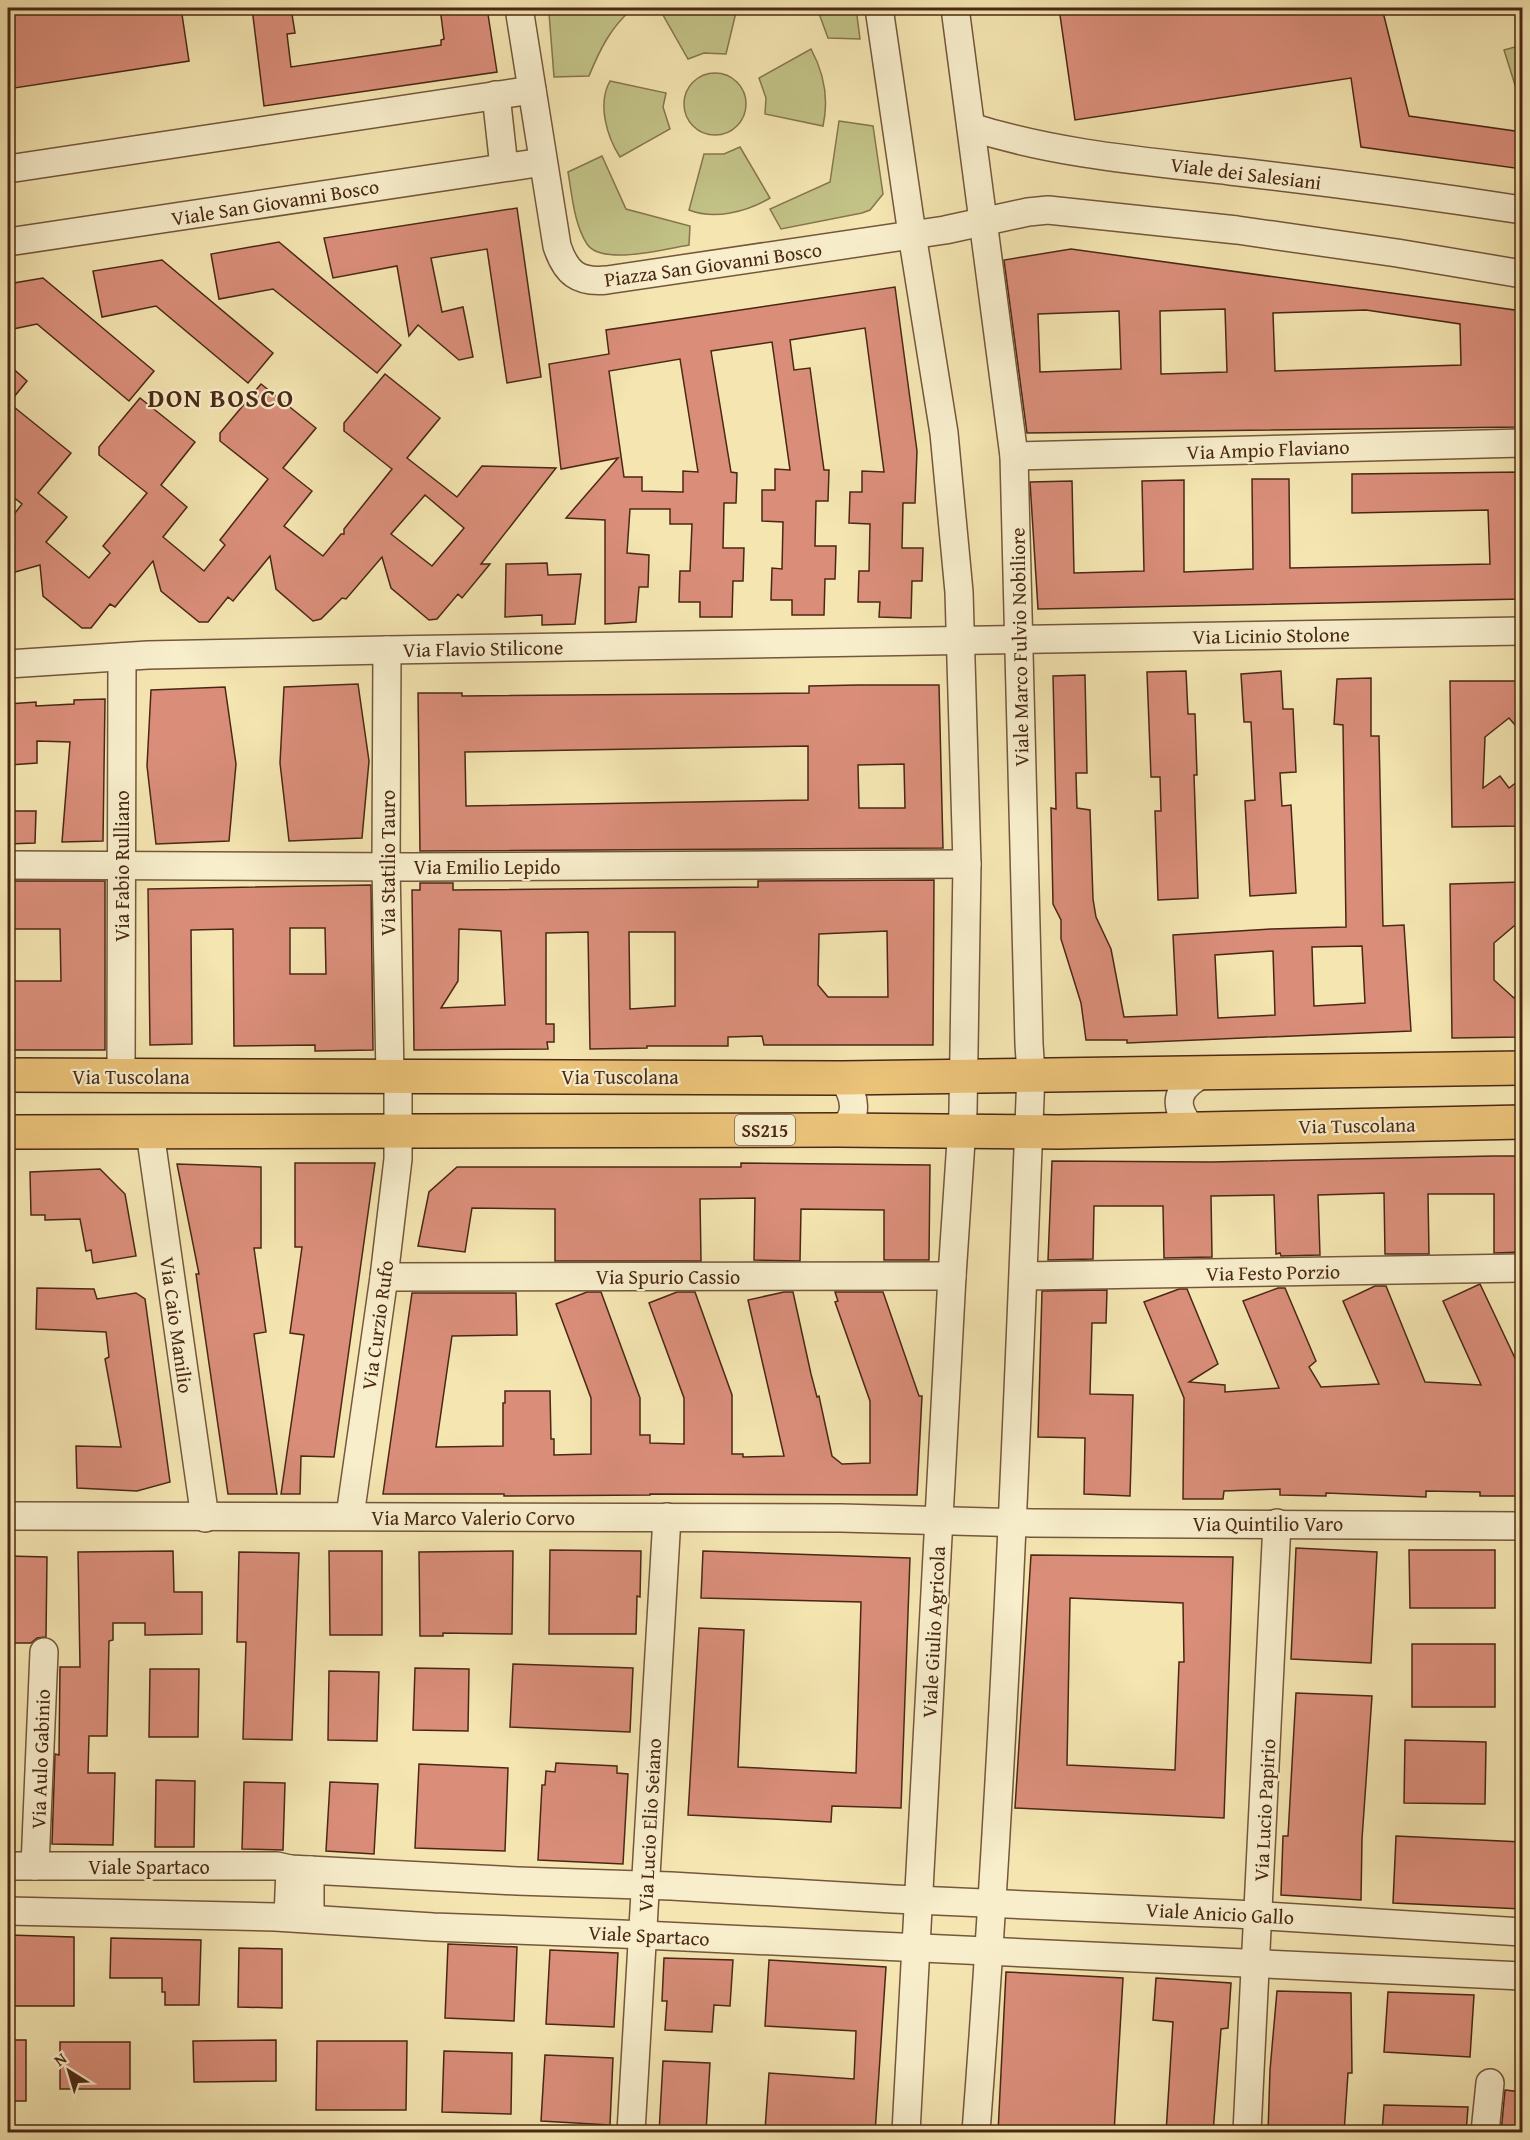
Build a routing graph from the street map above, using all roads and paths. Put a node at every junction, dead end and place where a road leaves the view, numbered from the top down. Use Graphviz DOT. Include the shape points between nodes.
graph roads {
  1 [pos="519,8"];
  2 [pos="879,8"];
  3 [pos="955,8"];
  4 [pos="532,90"];
  5 [pos="496,95"];
  6 [pos="971,127"];
  7 [pos="543,162"];
  8 [pos="504,167"];
  9 [pos="8,169"];
  10 [pos="1522,210"];
  11 [pos="983,222"];
  12 [pos="912,234"];
  13 [pos="8,242"];
  14 [pos="1522,274"];
  15 [pos="1522,443"];
  16 [pos="1014,456"];
  17 [pos="1522,631"];
  18 [pos="1019,639"];
  19 [pos="960,641"];
  20 [pos="387,650"];
  21 [pos="122,657"];
  22 [pos="8,664"];
  23 [pos="967,864"];
  24 [pos="8,865"];
  25 [pos="121,866"];
  26 [pos="386,866"];
  27 [pos="1522,1068"];
  28 [pos="1204,1073"];
  29 [pos="1031,1074"];
  30 [pos="8,1075"];
  31 [pos="964,1075"];
  32 [pos="121,1076"];
  33 [pos="394,1076"];
  34 [pos="842,1077"];
  35 [pos="1522,1122"];
  36 [pos="1191,1128"];
  37 [pos="838,1130"];
  38 [pos="962,1131"];
  39 [pos="8,1132"];
  40 [pos="150,1132"];
  41 [pos="398,1132"];
  42 [pos="1030,1132"];
  43 [pos="1522,1268"];
  44 [pos="952,1276"];
  45 [pos="1024,1276"];
  46 [pos="384,1277"];
  47 [pos="8,1516"];
  48 [pos="350,1516"];
  49 [pos="667,1517"];
  50 [pos="205,1518"];
  51 [pos="939,1520"];
  52 [pos="1013,1522"];
  53 [pos="1277,1523"];
  54 [pos="1522,1526"];
  55 [pos="44,1653"];
  56 [pos="8,1866"];
  57 [pos="36,1866"];
  58 [pos="300,1869"];
  59 [pos="645,1885"];
  60 [pos="918,1900"];
  61 [pos="992,1903"];
  62 [pos="8,1911"];
  63 [pos="1258,1915"];
  64 [pos="299,1918"];
  65 [pos="1522,1932"];
  66 [pos="643,1935"];
  67 [pos="916,1948"];
  68 [pos="989,1951"];
  69 [pos="1256,1964"];
  70 [pos="1522,1976"];
  71 [pos="1490,2082"];
  72 [pos="631,2133"];
  73 [pos="906,2133"];
  74 [pos="976,2133"];
  75 [pos="1247,2133"];
  76 [pos="1485,2133"];
  1 -- 4 [label="street, Piazza San Giovanni Bosco"];
  2 -- 12 [label="street"];
  3 -- 6 [label="street"];
  4 -- 5 [label="street"];
  4 -- 7 [label="street, Piazza San Giovanni Bosco"];
  5 -- 8 [label="street"];
  5 -- 9 [label="street"];
  6 -- 10 [label="street, Viale dei Salesiani" via="1071,152"];
  6 -- 11 [label="street"];
  7 -- 8 [label="street, Viale San Giovanni Bosco"];
  7 -- 12 [label="street, Piazza San Giovanni Bosco" via="560,254 572,272 585,279 607,280"];
  8 -- 13 [label="street, Viale San Giovanni Bosco"];
  11 -- 12 [label="street, Piazza San Giovanni Bosco"];
  11 -- 14 [label="street" via="1039,210 1070,211 1237,230"];
  11 -- 16 [label="street, Viale Marco Fulvio Nobiliore"];
  12 -- 19 [label="street" via="944,433"];
  15 -- 16 [label="street, Via Ampio Flaviano"];
  16 -- 18 [label="street, Viale Marco Fulvio Nobiliore"];
  17 -- 18 [label="street, Via Licinio Stolone"];
  18 -- 19 [label="street, Via Licinio Stolone"];
  18 -- 29 [label="street, Viale Marco Fulvio Nobiliore"];
  19 -- 20 [label="street, Via Flavio Stilicone"];
  19 -- 23 [label="street"];
  20 -- 21 [label="street, Via Flavio Stilicone"];
  20 -- 26 [label="street, Via Statilio Tauro"];
  21 -- 22 [label="street, Via Flavio Stilicone"];
  21 -- 25 [label="street, Via Fabio Rulliano"];
  23 -- 26 [label="street, Via Emilio Lepido"];
  23 -- 31 [label="street"];
  24 -- 25 [label="street, Via Emilio Lepido"];
  25 -- 26 [label="street, Via Emilio Lepido"];
  25 -- 32 [label="street, Via Fabio Rulliano"];
  26 -- 33 [label="street, Via Statilio Tauro"];
  27 -- 28 [label="main road, Via Tuscolana"];
  28 -- 29 [label="main road, Via Tuscolana"];
  28 -- 36 [label="street" via="1188,1084 1178,1100 1179,1110"];
  29 -- 31 [label="main road, Via Tuscolana"];
  29 -- 42 [label="street"];
  30 -- 32 [label="main road, Via Tuscolana"];
  31 -- 34 [label="main road, Via Tuscolana"];
  31 -- 38 [label="street"];
  32 -- 33 [label="main road, Via Tuscolana"];
  33 -- 34 [label="main road, Via Tuscolana"];
  33 -- 41 [label="street"];
  34 -- 37 [label="street" via="851,1093 854,1112"];
  35 -- 36 [label="main road, Via Tuscolana / SS215"];
  36 -- 42 [label="main road, Via Tuscolana / SS215"];
  37 -- 38 [label="main road, Via Tuscolana / SS215"];
  37 -- 41 [label="main road, Via Tuscolana / SS215"];
  38 -- 42 [label="main road, Via Tuscolana / SS215"];
  38 -- 44 [label="street, Viale Giulio Agricola"];
  39 -- 40 [label="main road, Via Tuscolana / SS215"];
  40 -- 41 [label="main road, Via Tuscolana / SS215"];
  40 -- 50 [label="street, Via Caio Manilio"];
  41 -- 46 [label="street, Via Curzio Rufo"];
  42 -- 45 [label="street"];
  43 -- 45 [label="street, Via Festo Porzio"];
  44 -- 46 [label="street, Via Spurio Cassio"];
  44 -- 51 [label="street, Viale Giulio Agricola"];
  45 -- 52 [label="street"];
  46 -- 48 [label="street, Via Curzio Rufo"];
  47 -- 50 [label="street, Via Marco Valerio Corvo"];
  48 -- 49 [label="street, Via Marco Valerio Corvo"];
  48 -- 50 [label="street, Via Marco Valerio Corvo"];
  49 -- 51 [label="street, Via Marco Valerio Corvo"];
  49 -- 59 [label="street, Via Lucio Elio Seiano"];
  51 -- 52 [label="street, Via Quintilio Varo"];
  51 -- 60 [label="street, Viale Giulio Agricola"];
  52 -- 53 [label="street, Via Quintilio Varo"];
  52 -- 61 [label="street"];
  53 -- 54 [label="street, Via Quintilio Varo"];
  53 -- 63 [label="street, Via Lucio Papirio"];
  55 -- 57 [label="street, Via Aulo Gabinio"];
  56 -- 57 [label="street, Viale Spartaco"];
  57 -- 58 [label="street, Viale Spartaco"];
  58 -- 59 [label="street, Viale Spartaco"];
  58 -- 64 [label="street"];
  59 -- 60 [label="street, Viale Spartaco"];
  59 -- 66 [label="street, Via Lucio Elio Seiano"];
  60 -- 61 [label="street, Viale Anicio Gallo"];
  60 -- 67 [label="street, Viale Giulio Agricola"];
  61 -- 63 [label="street, Viale Anicio Gallo"];
  61 -- 68 [label="street"];
  62 -- 64 [label="street, Viale Spartaco"];
  63 -- 65 [label="street, Viale Anicio Gallo"];
  63 -- 69 [label="street, Via Lucio Papirio"];
  64 -- 66 [label="street, Viale Spartaco"];
  66 -- 67 [label="street, Viale Spartaco"];
  66 -- 72 [label="street, Via Lucio Elio Seiano"];
  67 -- 68 [label="street, Viale Spartaco"];
  67 -- 73 [label="street, Viale Giulio Agricola"];
  68 -- 69 [label="street"];
  68 -- 74 [label="street"];
  69 -- 70 [label="street"];
  69 -- 75 [label="street, Via Lucio Papirio"];
  71 -- 76 [label="street"];
}
